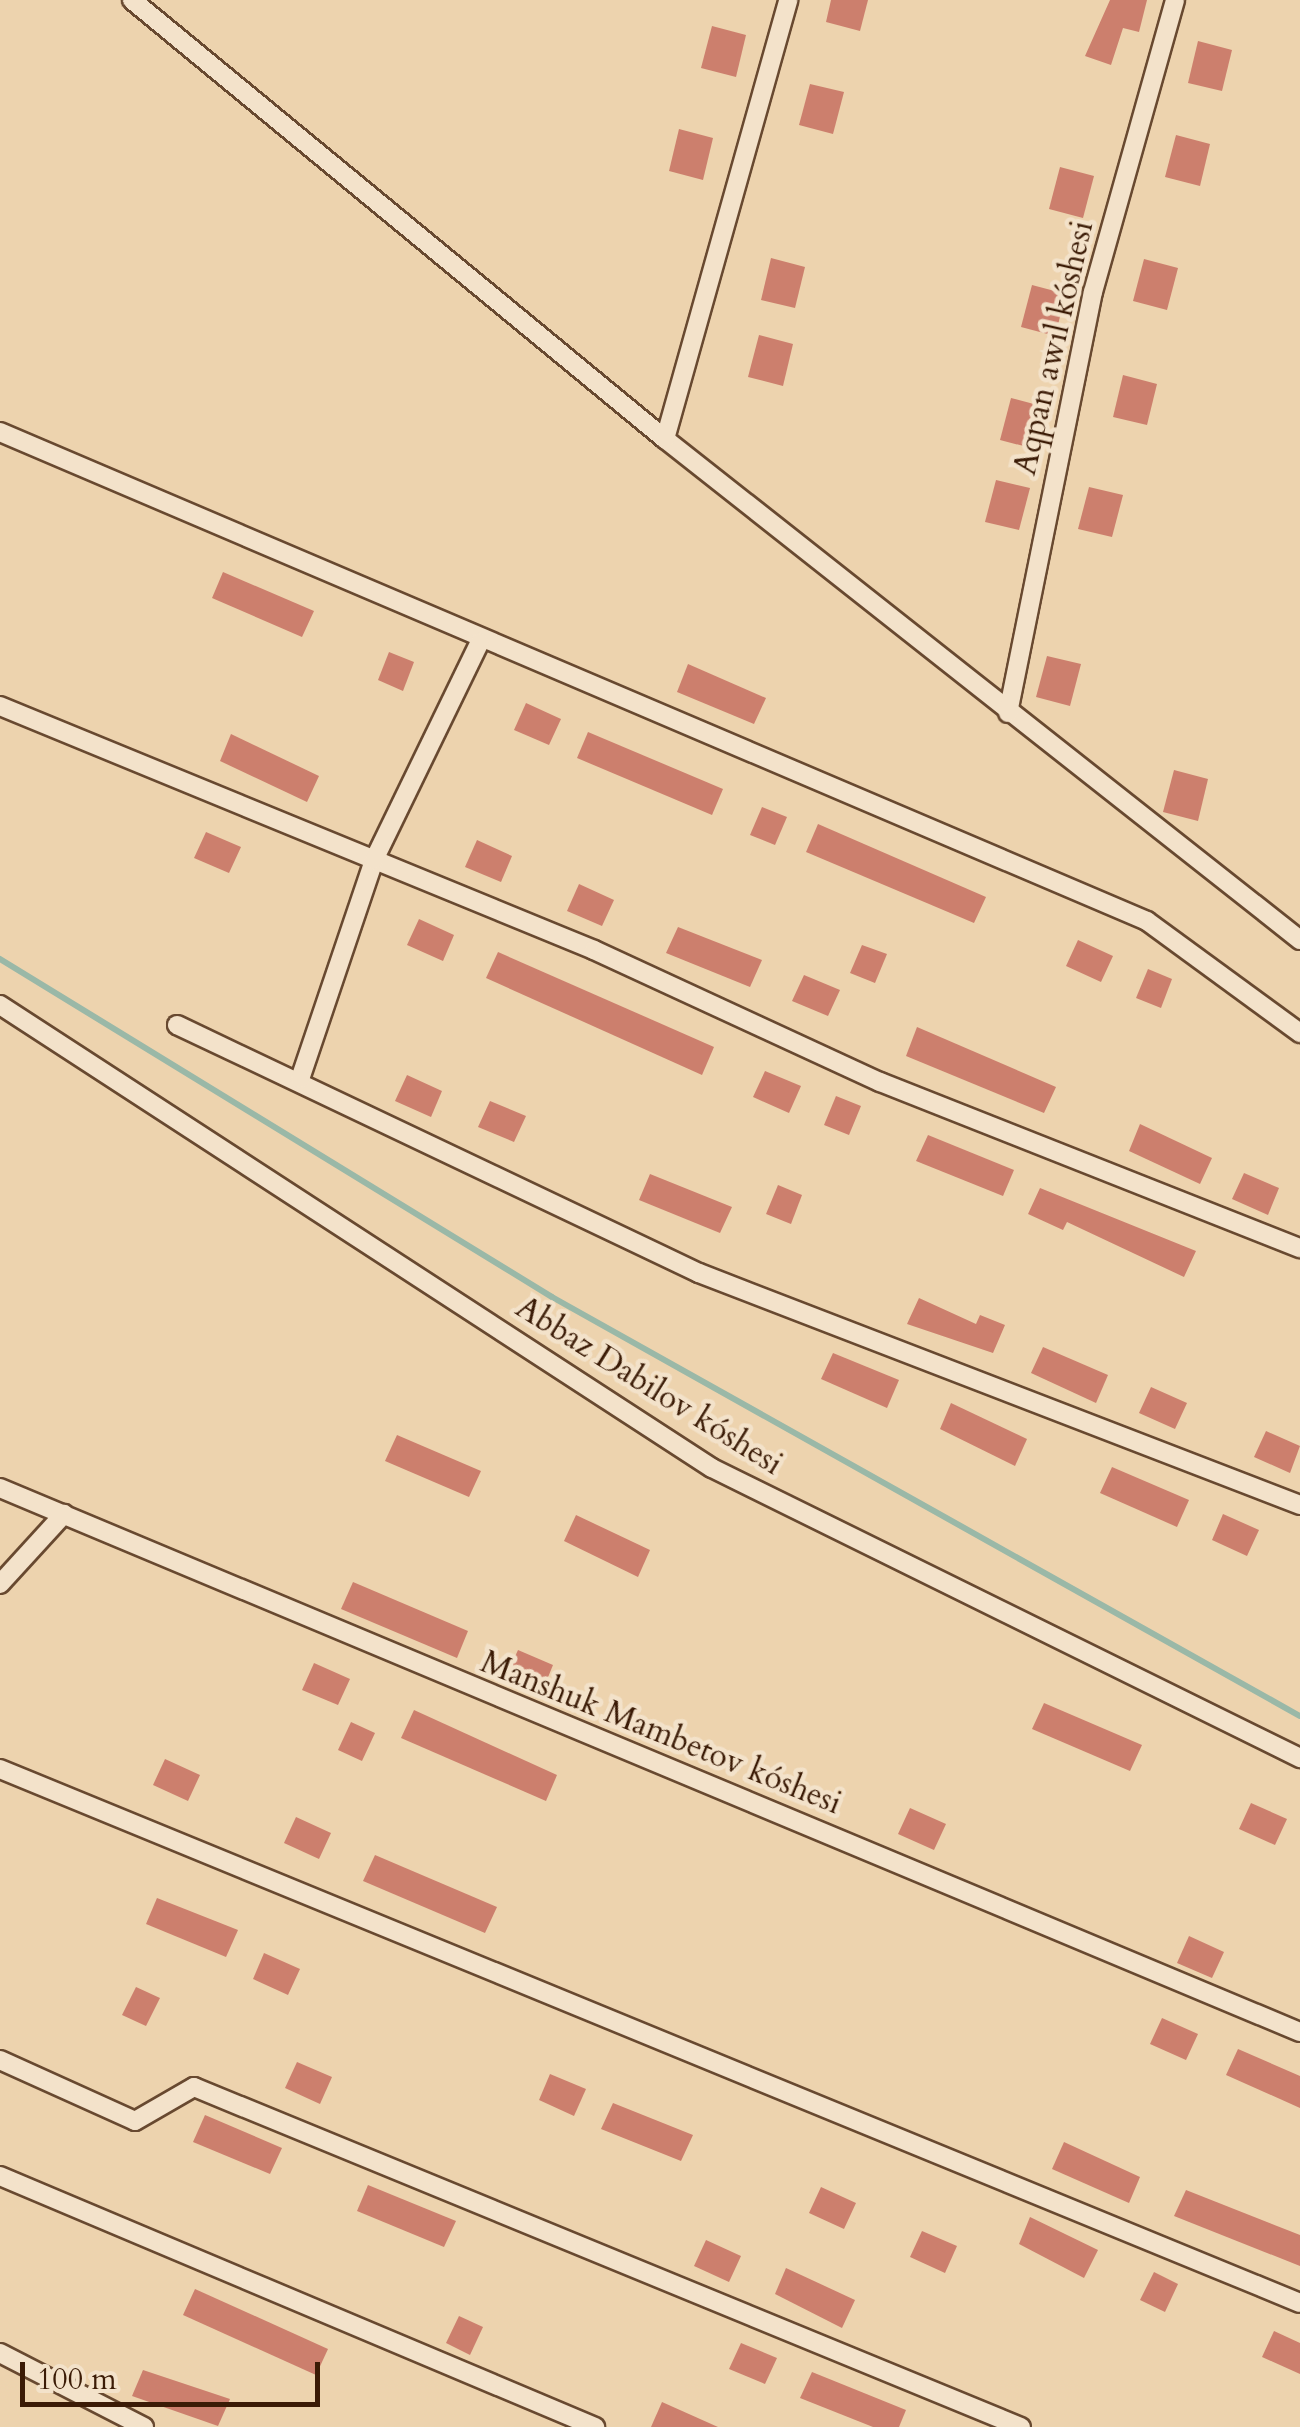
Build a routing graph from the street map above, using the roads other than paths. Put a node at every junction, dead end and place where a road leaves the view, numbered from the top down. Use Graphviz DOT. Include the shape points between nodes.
graph roads {
  1 [pos="132,0"];
  2 [pos="788,0"];
  3 [pos="1175,0"];
  4 [pos="0,432"];
  5 [pos="666,440"];
  6 [pos="480,642"];
  7 [pos="0,706"];
  8 [pos="1008,713"];
  9 [pos="374,860"];
  10 [pos="1300,940"];
  11 [pos="0,1005"];
  12 [pos="177,1025"];
  13 [pos="1300,1032"];
  14 [pos="300,1079"];
  15 [pos="1300,1248"];
  16 [pos="0,1488"];
  17 [pos="1300,1506"];
  18 [pos="64,1514"];
  19 [pos="0,1584"];
  20 [pos="1300,1758"];
  21 [pos="0,1768"];
  22 [pos="1300,2032"];
  23 [pos="0,2060"];
  24 [pos="0,2176"];
  25 [pos="1300,2303"];
  26 [pos="0,2352"];
  27 [pos="144,2427"];
  28 [pos="595,2427"];
  29 [pos="1021,2427"];
  1 -- 5 [label="street"];
  2 -- 5 [label="street"];
  3 -- 8 [label="street, Aqpan awıl kóshesi" via="1093,292"];
  4 -- 6 [label="street"];
  5 -- 8 [label="street"];
  6 -- 9 [label="street"];
  6 -- 13 [label="street" via="1147,921"];
  7 -- 9 [label="street"];
  8 -- 10 [label="street"];
  9 -- 14 [label="street"];
  9 -- 15 [label="street" via="880,1082"];
  11 -- 20 [label="street, Abbaz Dabilov kóshesi" via="712,1468"];
  12 -- 14 [label="street"];
  14 -- 17 [label="street" via="698,1273"];
  16 -- 18 [label="street, Manshuk Mambetov kóshesi"];
  18 -- 19 [label="street"];
  18 -- 22 [label="street, Manshuk Mambetov kóshesi"];
  21 -- 25 [label="street"];
  23 -- 29 [label="street" via="135,2121 194,2087"];
  24 -- 28 [label="street"];
  26 -- 27 [label="street"];
}
